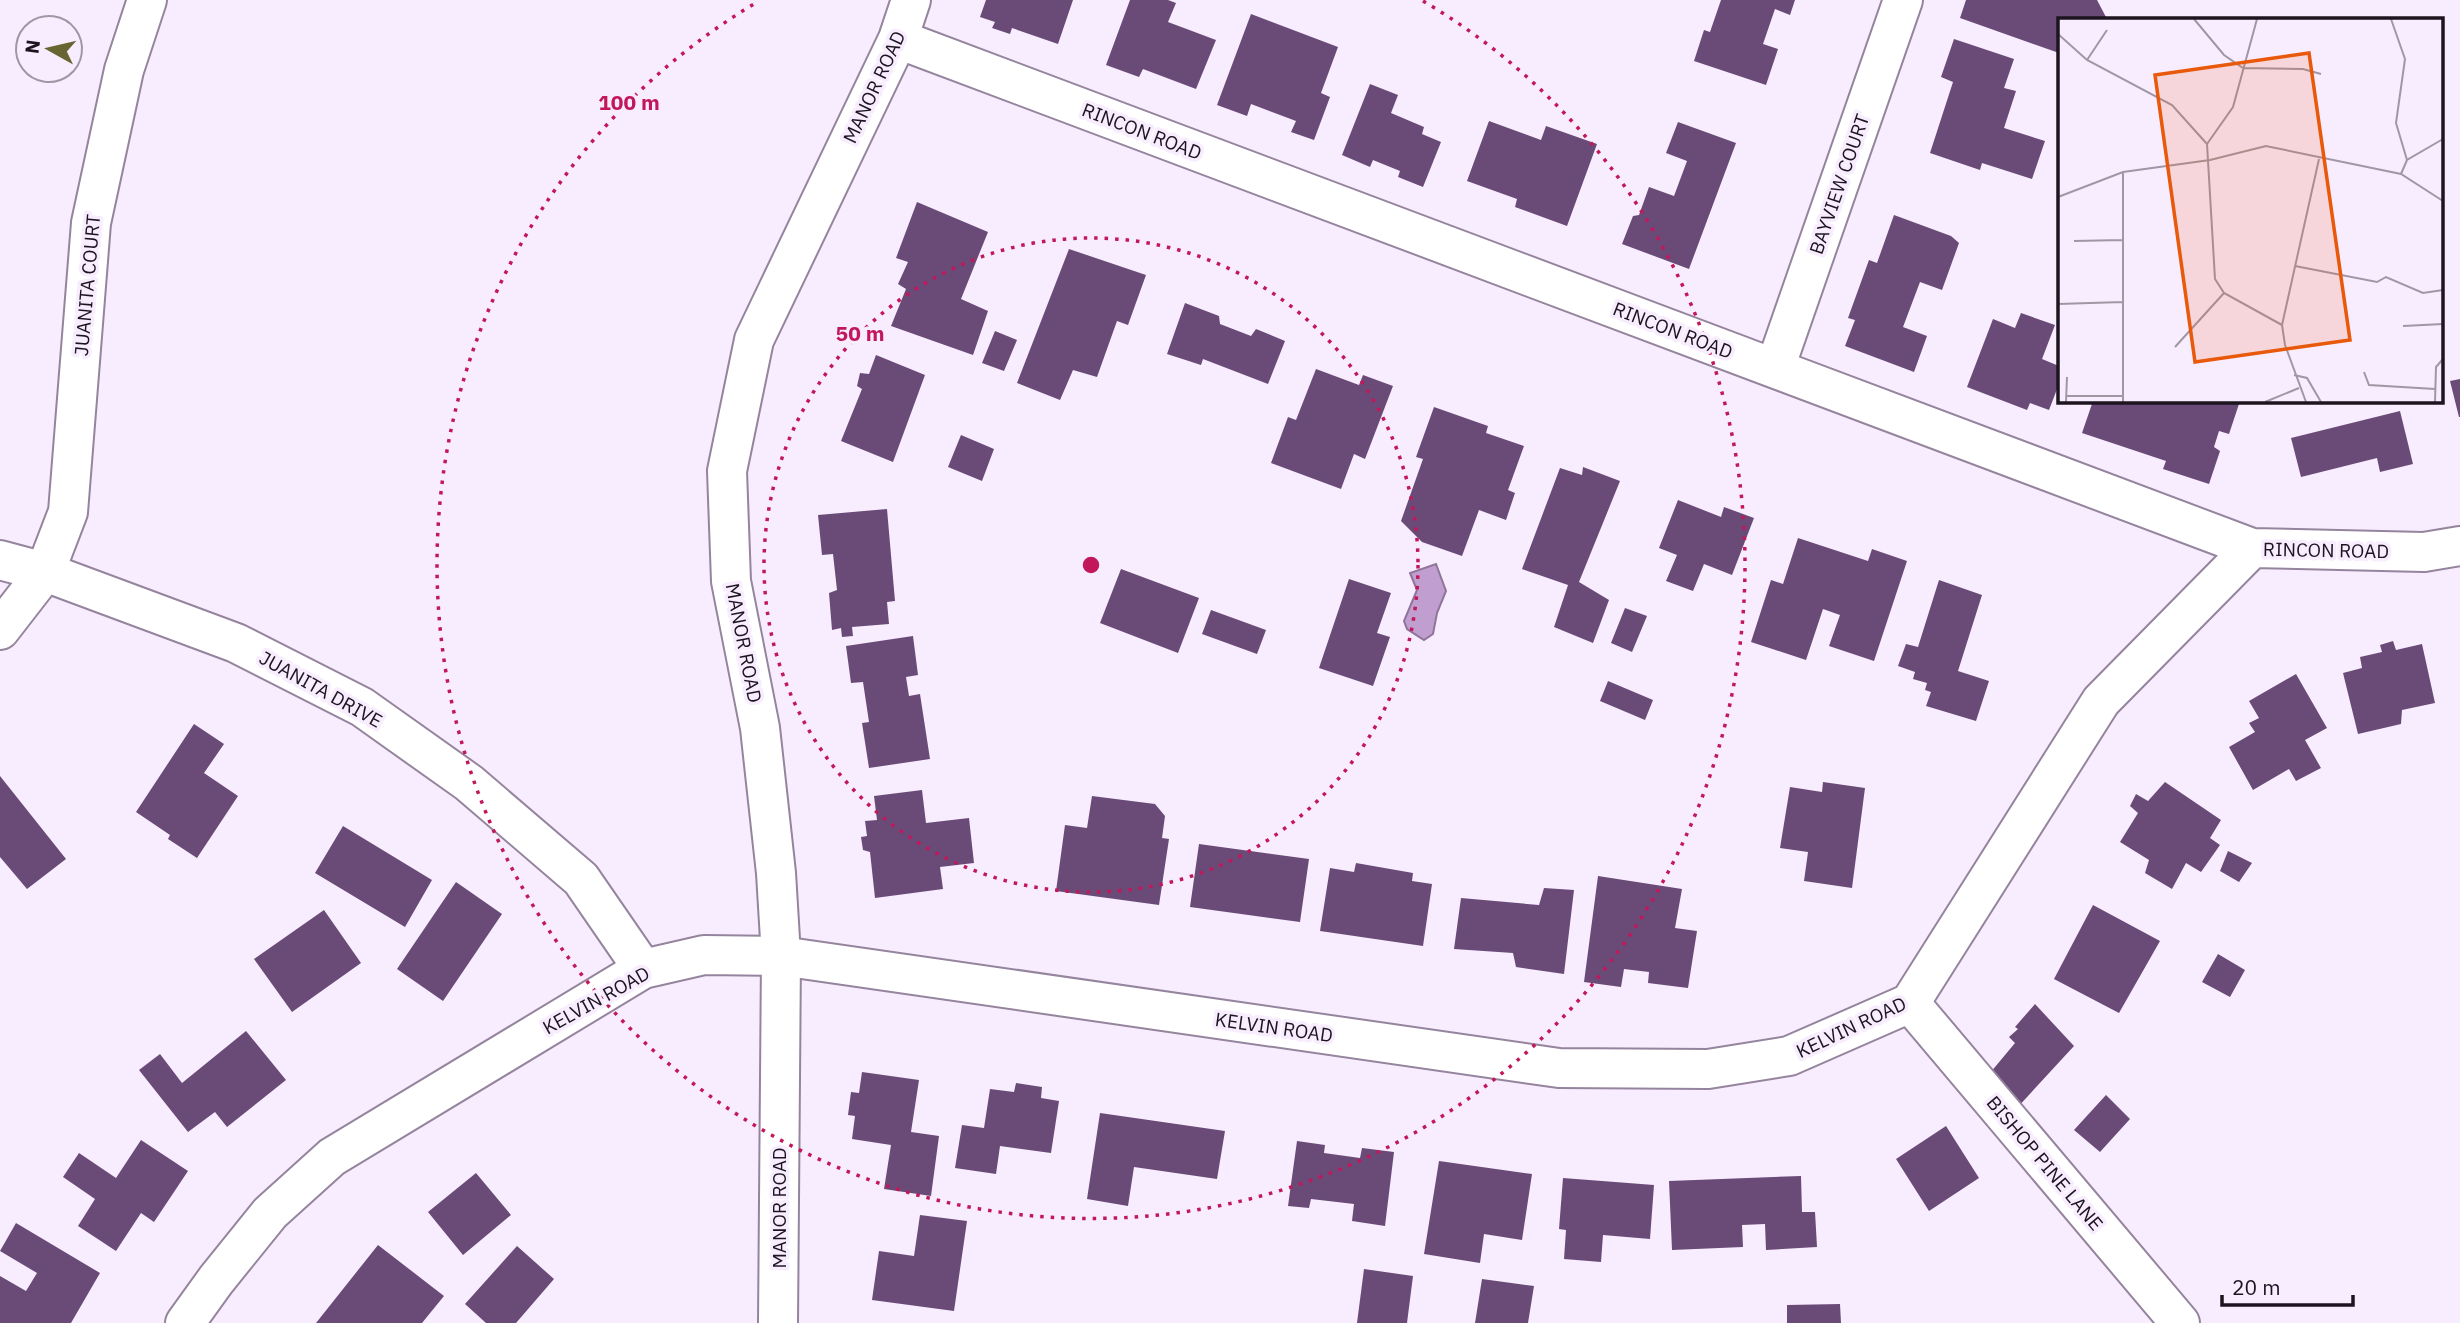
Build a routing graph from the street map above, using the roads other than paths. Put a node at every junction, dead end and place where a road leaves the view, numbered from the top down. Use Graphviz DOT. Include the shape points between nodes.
graph roads {
  1 [pos="146,0"];
  2 [pos="911,0"];
  3 [pos="1903,0"];
  4 [pos="898,39"];
  5 [pos="1775,368"];
  6 [pos="2460,546"];
  7 [pos="2252,548"];
  8 [pos="0,560"];
  9 [pos="45,572"];
  10 [pos="0,630"];
  11 [pos="781,956"];
  12 [pos="643,969"];
  13 [pos="1910,1003"];
  14 [pos="185,1323"];
  15 [pos="778,1323"];
  16 [pos="2180,1323"];
  1 -- 9 [label="street, JUANITA COURT" via="124,70 91,223 68,512"];
  2 -- 4 [label="street, MANOR ROAD"];
  3 -- 5 [label="street, BAYVIEW COURT"];
  4 -- 5 [label="street, RINCON ROAD"];
  4 -- 11 [label="street, MANOR ROAD" via="754,340 727,471 731,581 760,729"];
  5 -- 7 [label="street, RINCON ROAD"];
  6 -- 7 [label="street, RINCON ROAD" via="2424,552"];
  7 -- 13 [label="street, KELVIN ROAD" via="2101,701"];
  8 -- 9 [label="street, JUANITA DRIVE"];
  9 -- 10 [label="street, JUANITA COURT"];
  9 -- 12 [label="street, JUANITA DRIVE" via="236,643 362,707 469,783 581,879"];
  11 -- 12 [label="street, KELVIN ROAD" via="704,955"];
  11 -- 13 [label="street, KELVIN ROAD" via="1559,1068 1708,1069 1789,1056"];
  11 -- 15 [label="street, MANOR ROAD"];
  12 -- 14 [label="street, KELVIN ROAD" via="332,1157 270,1213"];
  13 -- 16 [label="street, BISHOP PINE LANE"];
}
